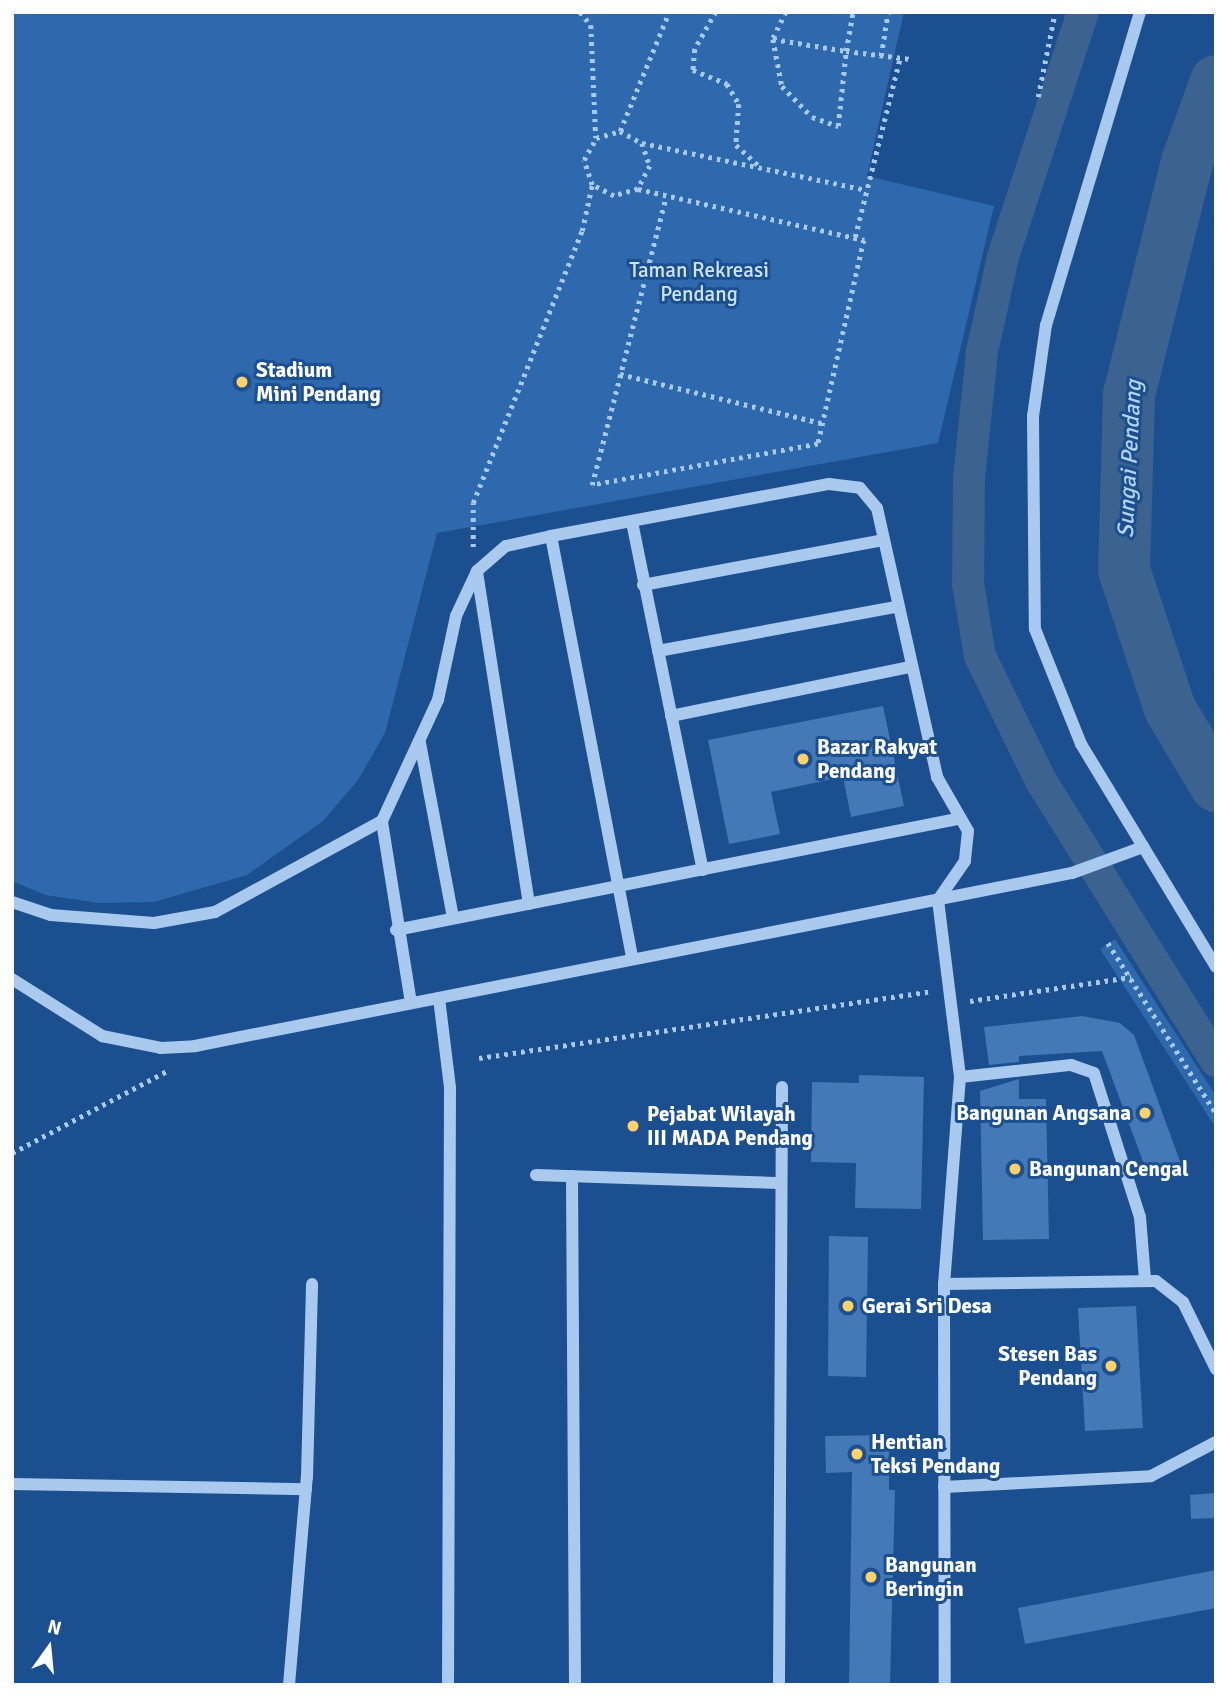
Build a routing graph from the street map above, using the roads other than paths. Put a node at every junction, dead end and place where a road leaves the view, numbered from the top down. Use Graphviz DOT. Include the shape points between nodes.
graph roads {
  1 [pos="1140,12"];
  2 [pos="632,522"];
  3 [pos="551,536"];
  4 [pos="883,540"];
  5 [pos="477,571"];
  6 [pos="642,585"];
  7 [pos="896,607"];
  8 [pos="658,651"];
  9 [pos="909,667"];
  10 [pos="671,716"];
  11 [pos="420,743"];
  12 [pos="957,819"];
  13 [pos="382,821"];
  14 [pos="1143,847"];
  15 [pos="702,870"];
  16 [pos="620,887"];
  17 [pos="938,900"];
  18 [pos="12,901"];
  19 [pos="529,904"];
  20 [pos="453,918"];
  21 [pos="396,930"];
  22 [pos="632,958"];
  23 [pos="1216,967"];
  24 [pos="12,979"];
  25 [pos="439,998"];
  26 [pos="411,1003"];
  27 [pos="960,1077"];
  28 [pos="782,1087"];
  29 [pos="536,1175"];
  30 [pos="572,1176"];
  31 [pos="781,1183"];
  32 [pos="1145,1279"];
  33 [pos="312,1284"];
  34 [pos="943,1284"];
  35 [pos="1216,1369"];
  36 [pos="1216,1442"];
  37 [pos="12,1484"];
  38 [pos="944,1487"];
  39 [pos="306,1489"];
  40 [pos="289,1685"];
  41 [pos="448,1685"];
  42 [pos="575,1685"];
  43 [pos="779,1685"];
  44 [pos="946,1685"];
  1 -- 14 [label="street" via="1046,325 1033,416 1030,561 1043,662 1081,744"];
  2 -- 3 [label="street"];
  2 -- 4 [label="street" via="829,484 860,488 877,508"];
  2 -- 6 [label="street"];
  3 -- 5 [label="street" via="506,546"];
  3 -- 16 [label="street"];
  4 -- 6 [label="street"];
  4 -- 7 [label="street"];
  5 -- 11 [label="street" via="456,616 438,700"];
  5 -- 19 [label="street"];
  6 -- 8 [label="street"];
  7 -- 8 [label="street"];
  7 -- 9 [label="street"];
  8 -- 10 [label="street"];
  9 -- 10 [label="street"];
  9 -- 12 [label="street" via="937,777"];
  10 -- 15 [label="street"];
  11 -- 13 [label="street"];
  11 -- 20 [label="street"];
  12 -- 15 [label="street"];
  12 -- 17 [label="street" via="968,831 965,861"];
  13 -- 18 [label="street" via="215,912 154,923 51,915"];
  13 -- 21 [label="street"];
  14 -- 17 [label="street" via="1115,862"];
  14 -- 23 [label="street"];
  15 -- 16 [label="street"];
  16 -- 19 [label="street"];
  16 -- 22 [label="street"];
  17 -- 22 [label="street"];
  17 -- 27 [label="street"];
  19 -- 20 [label="street"];
  20 -- 21 [label="street"];
  21 -- 26 [label="street"];
  22 -- 25 [label="street"];
  24 -- 26 [label="street" via="102,1036 161,1048 195,1046"];
  25 -- 26 [label="street"];
  25 -- 41 [label="street" via="450,1088"];
  27 -- 32 [label="street" via="1071,1065 1094,1073 1140,1217"];
  27 -- 34 [label="street"];
  28 -- 31 [label="street"];
  29 -- 30 [label="street"];
  30 -- 31 [label="street"];
  30 -- 42 [label="street"];
  31 -- 43 [label="street"];
  32 -- 34 [label="street"];
  32 -- 35 [label="street" via="1166,1285 1183,1302"];
  33 -- 39 [label="street"];
  34 -- 38 [label="street"];
  36 -- 38 [label="street" via="1151,1476"];
  37 -- 39 [label="street"];
  38 -- 44 [label="street"];
  39 -- 40 [label="street"];
}
